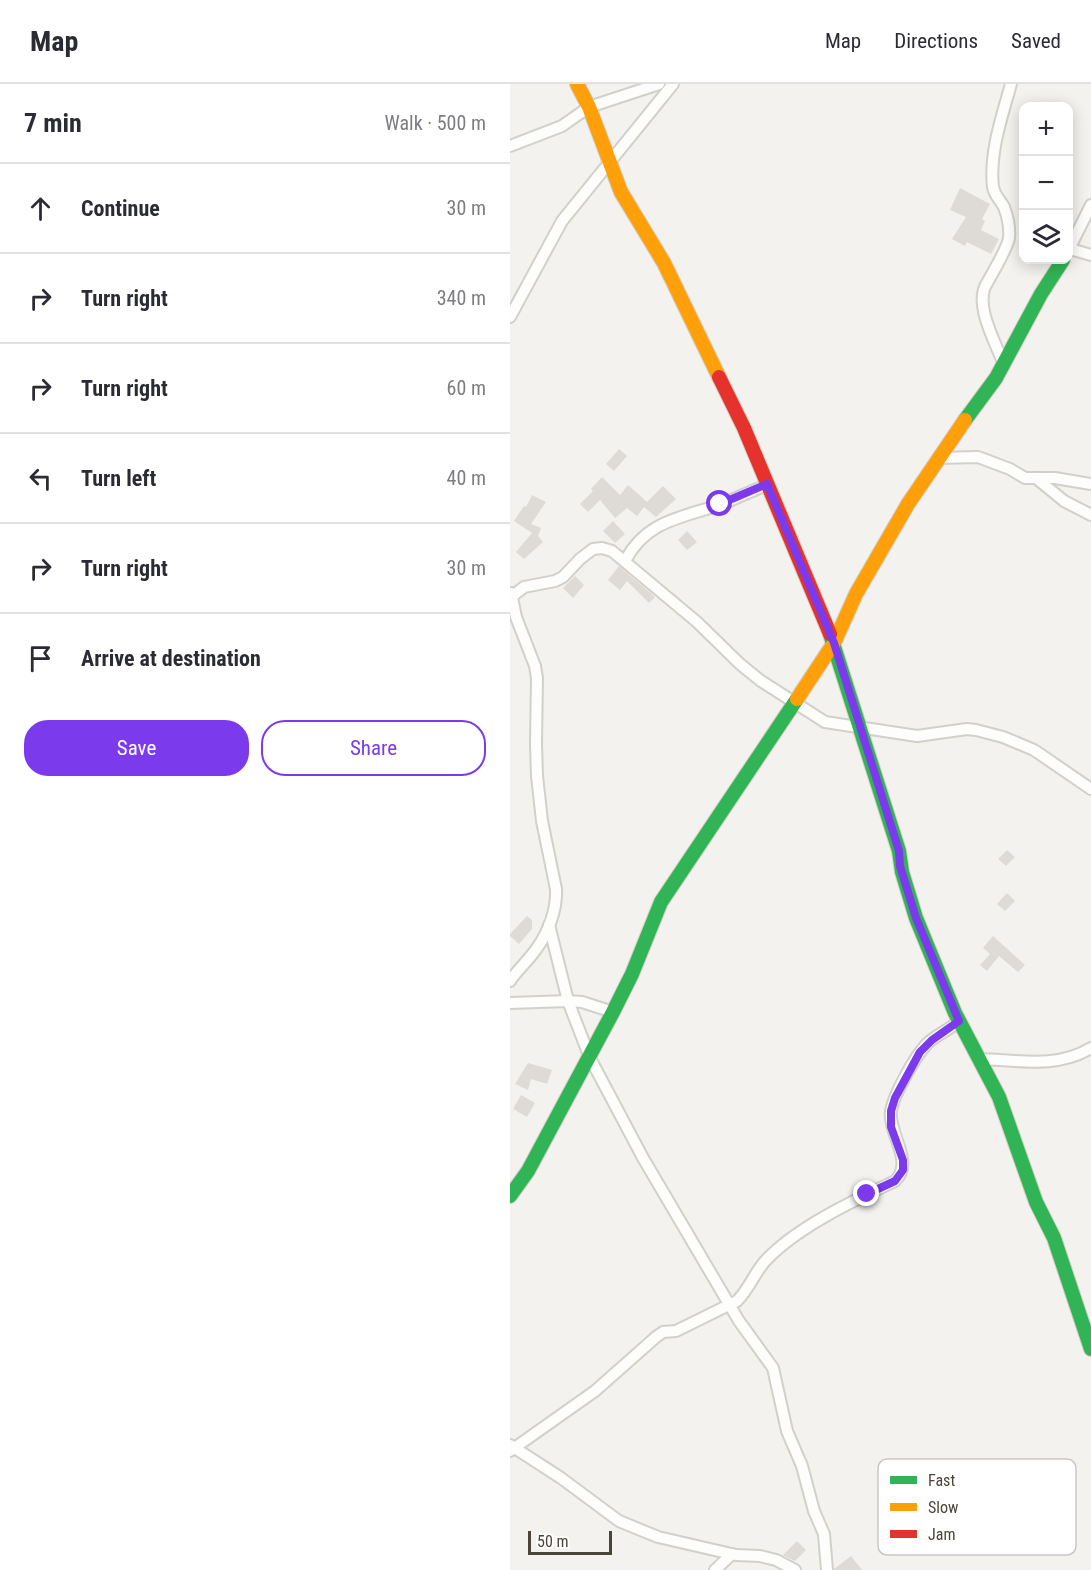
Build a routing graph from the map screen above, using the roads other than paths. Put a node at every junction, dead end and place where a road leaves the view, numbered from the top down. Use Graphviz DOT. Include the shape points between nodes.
graph roads {
  1 [pos="577,84"];
  2 [pos="659,84"];
  3 [pos="673,84"];
  4 [pos="1011,84"];
  5 [pos="589,107"];
  6 [pos="510,146"];
  7 [pos="609,162"];
  8 [pos="1091,205"];
  9 [pos="1073,241"];
  10 [pos="1073,254"];
  11 [pos="1091,255"];
  12 [pos="1060,264"];
  13 [pos="510,317"];
  14 [pos="1004,365"];
  15 [pos="938,458"];
  16 [pos="1036,478"];
  17 [pos="767,484"];
  18 [pos="1091,484"];
  19 [pos="1091,515"];
  20 [pos="633,545"];
  21 [pos="612,551"];
  22 [pos="625,561"];
  23 [pos="511,594"];
  24 [pos="834,643"];
  25 [pos="795,703"];
  26 [pos="860,726"];
  27 [pos="1091,789"];
  28 [pos="549,925"];
  29 [pos="510,981"];
  30 [pos="568,1001"];
  31 [pos="510,1003"];
  32 [pos="613,1012"];
  33 [pos="959,1021"];
  34 [pos="1091,1048"];
  35 [pos="590,1058"];
  36 [pos="979,1059"];
  37 [pos="510,1196"];
  38 [pos="731,1305"];
  39 [pos="1091,1349"];
  40 [pos="511,1448"];
  41 [pos="732,1554"];
  42 [pos="715,1570"];
  43 [pos="795,1570"];
  44 [pos="827,1570"];
  1 -- 5 [label="street"];
  2 -- 5 [label="street"];
  3 -- 7 [label="street"];
  4 -- 14 [label="street" via="995,154 993,185 995,197 1003,204 1009,238 982,295"];
  5 -- 6 [label="street" via="562,126"];
  5 -- 7 [label="street"];
  7 -- 13 [label="street" via="562,221"];
  7 -- 17 [label="street" via="634,218 664,263 694,322"];
  8 -- 9 [label="street"];
  10 -- 11 [label="street"];
  12 -- 14 [label="street"];
  14 -- 15 [label="street"];
  15 -- 16 [label="street" via="978,457 1025,478"];
  15 -- 24 [label="street" via="856,594"];
  16 -- 18 [label="street"];
  16 -- 19 [label="street" via="1064,501"];
  17 -- 20 [label="street" via="664,522"];
  17 -- 24 [label="street"];
  20 -- 21 [label="street"];
  20 -- 22 [label="street"];
  21 -- 22 [label="street"];
  21 -- 23 [label="street" via="593,549 563,577"];
  22 -- 25 [label="street" via="740,664"];
  23 -- 28 [label="street" via="537,678 538,787 556,889"];
  24 -- 25 [label="street"];
  24 -- 26 [label="street"];
  25 -- 26 [label="street" via="825,722"];
  25 -- 32 [label="street" via="661,902"];
  26 -- 27 [label="street" via="917,736 967,729 1003,737 1041,754"];
  26 -- 33 [label="street" via="916,918"];
  28 -- 29 [label="street" via="537,949"];
  28 -- 30 [label="street"];
  30 -- 31 [label="street"];
  30 -- 32 [label="street"];
  30 -- 35 [label="street"];
  32 -- 35 [label="street"];
  33 -- 36 [label="street"];
  33 -- 38 [label="street" via="920,1052 895,1098 891,1127 903,1170 895,1181 820,1219 775,1252"];
  34 -- 36 [label="street" via="1051,1062"];
  35 -- 37 [label="street" via="528,1171"];
  35 -- 38 [label="street" via="643,1158"];
  36 -- 39 [label="street" via="999,1097 1036,1202 1054,1238"];
  38 -- 40 [label="street" via="676,1331 663,1332 595,1391"];
  38 -- 44 [label="street" via="776,1376 787,1431 806,1475 824,1534"];
  40 -- 41 [label="street" via="561,1478 619,1521 658,1537"];
  41 -- 42 [label="street"];
  41 -- 43 [label="street" via="768,1558"];
}
